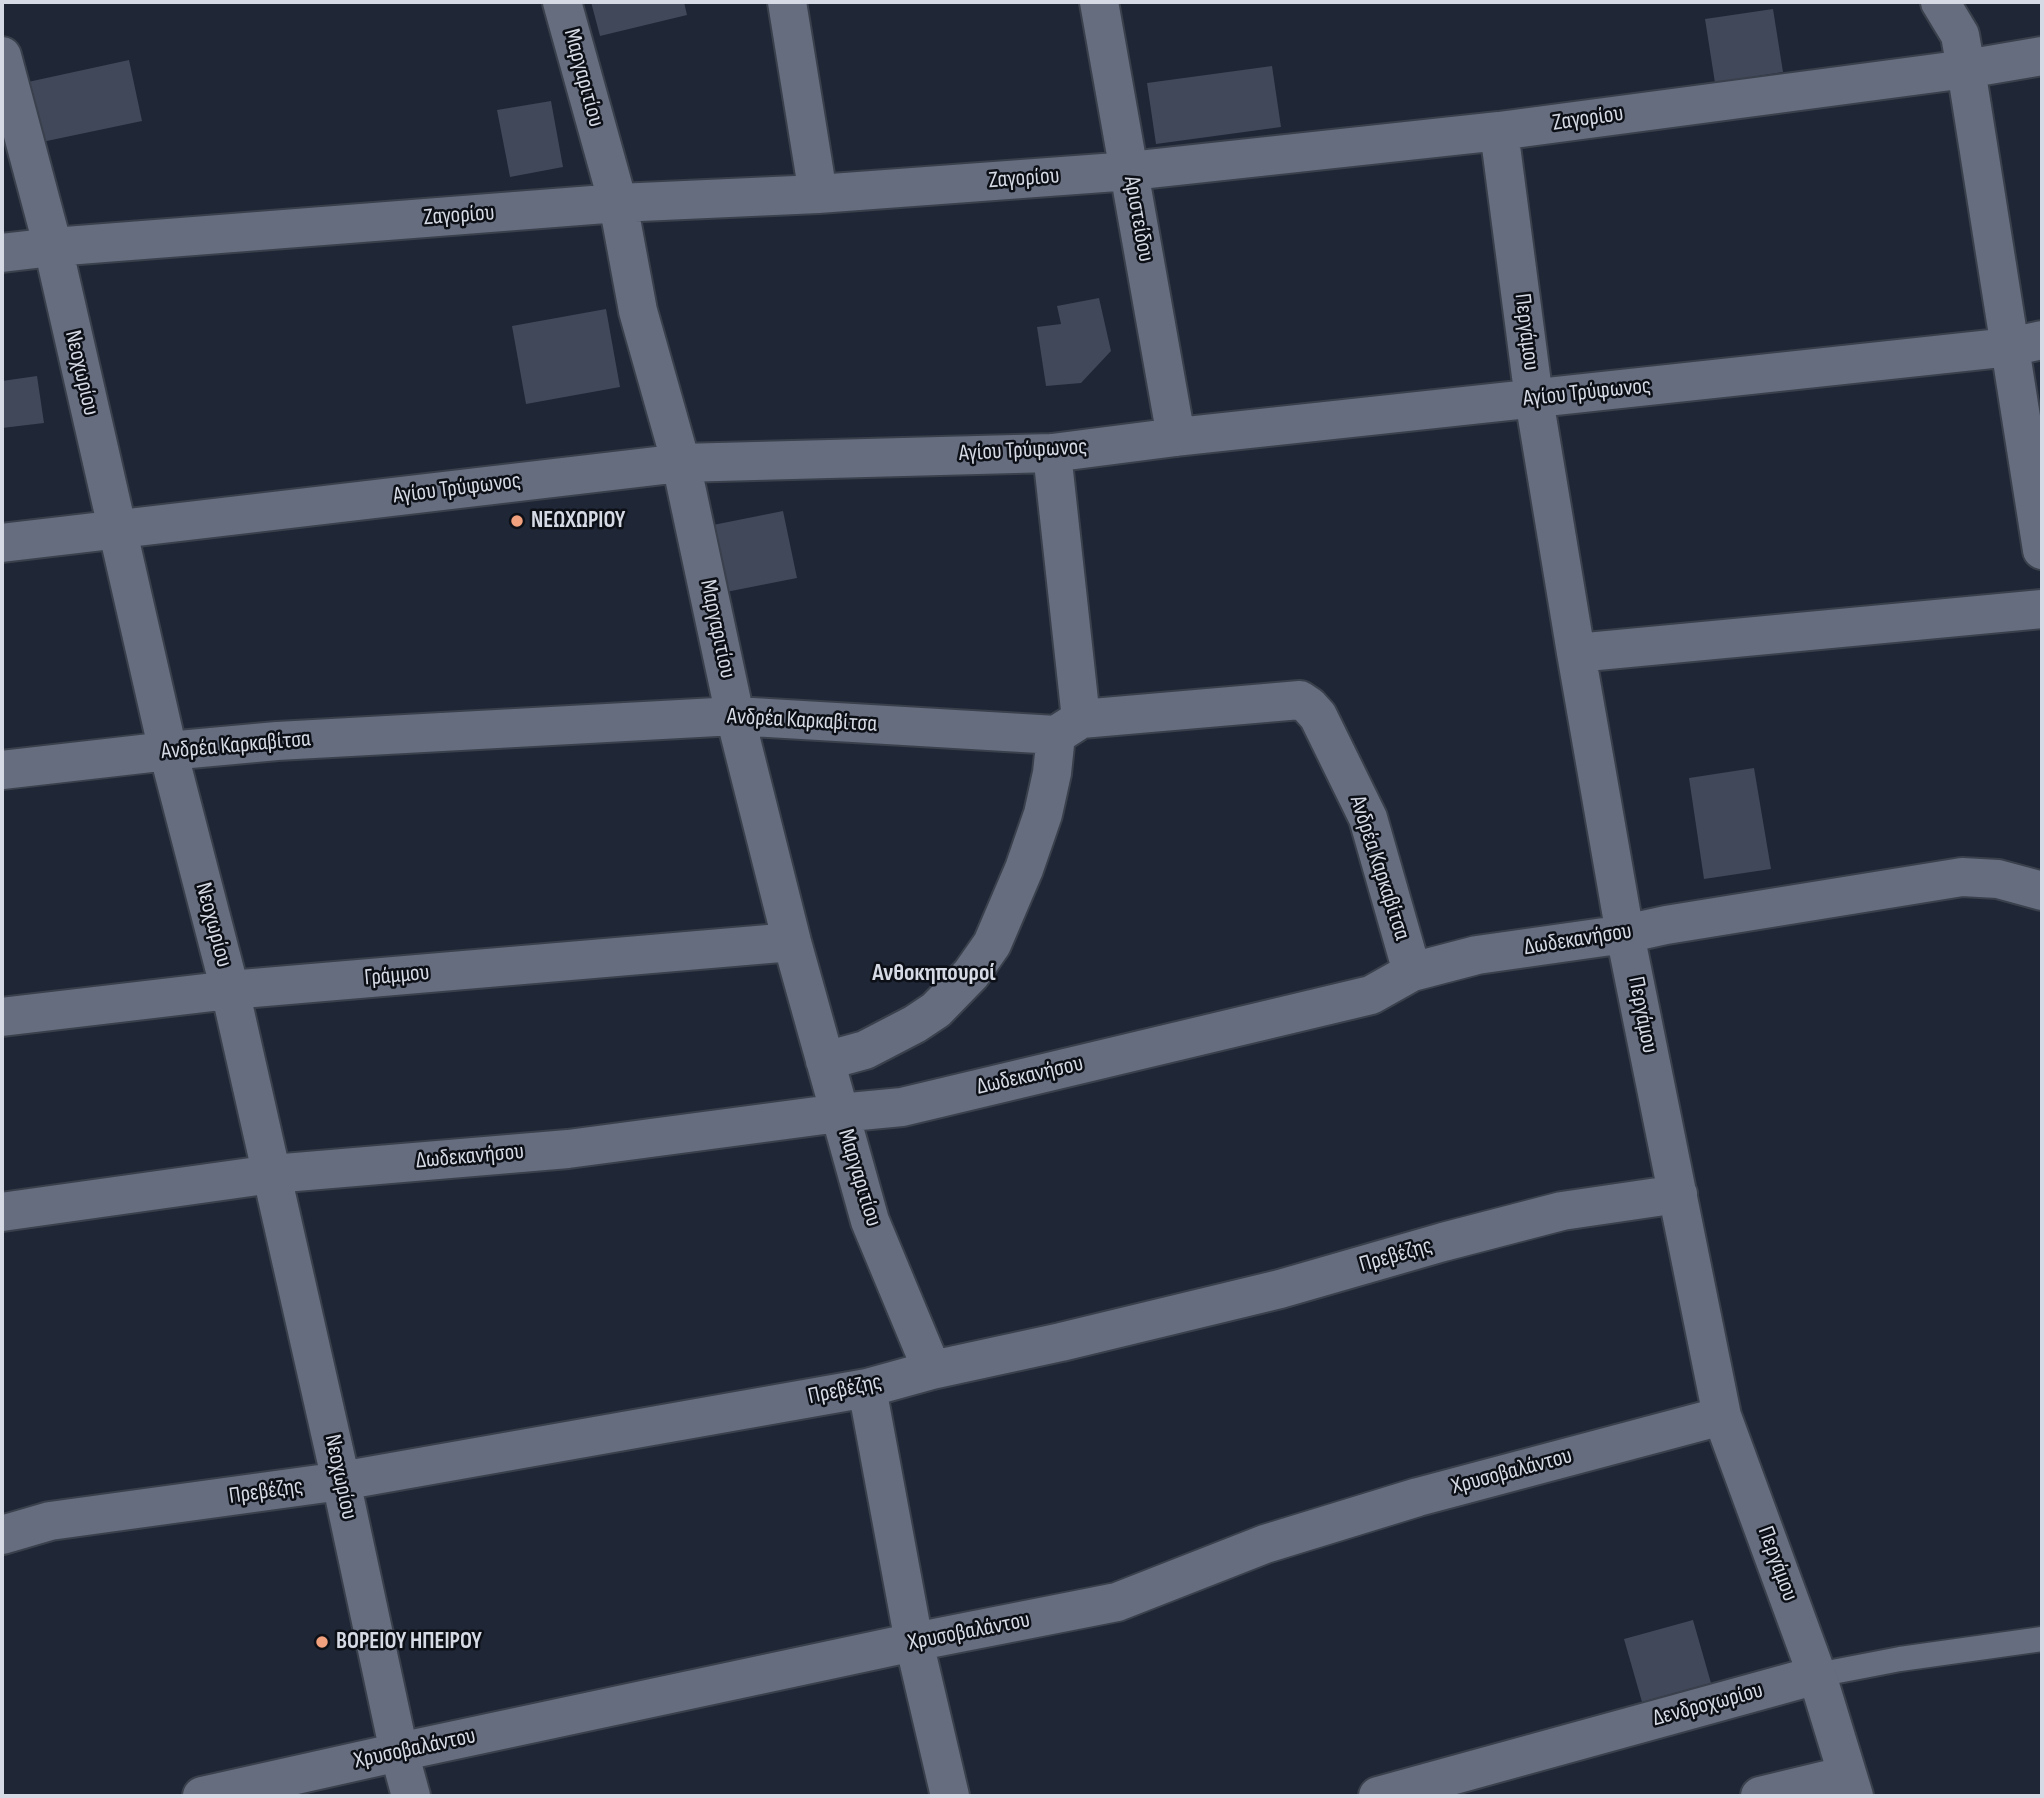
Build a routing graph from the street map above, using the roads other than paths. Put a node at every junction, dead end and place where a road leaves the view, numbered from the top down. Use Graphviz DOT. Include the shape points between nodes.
graph roads {
  1 [pos="562,2"];
  2 [pos="787,2"];
  3 [pos="1099,2"];
  4 [pos="1940,2"];
  5 [pos="2,56"];
  6 [pos="2042,56"];
  7 [pos="1966,69"];
  8 [pos="1499,131"];
  9 [pos="1130,171"];
  10 [pos="818,194"];
  11 [pos="618,203"];
  12 [pos="53,247"];
  13 [pos="2,253"];
  14 [pos="2026,343"];
  15 [pos="1534,399"];
  16 [pos="1176,437"];
  17 [pos="1052,453"];
  18 [pos="681,463"];
  19 [pos="2038,502"];
  20 [pos="116,529"];
  21 [pos="2,543"];
  22 [pos="2042,550"];
  23 [pos="2042,609"];
  24 [pos="1576,653"];
  25 [pos="735,716"];
  26 [pos="1069,727"];
  27 [pos="168,751"];
  28 [pos="2,770"];
  29 [pos="2042,891"];
  30 [pos="1625,934"];
  31 [pos="792,942"];
  32 [pos="1412,972"];
  33 [pos="230,990"];
  34 [pos="2,1017"];
  35 [pos="825,1061"];
  36 [pos="839,1112"];
  37 [pos="272,1174"];
  38 [pos="1678,1194"];
  39 [pos="2,1212"];
  40 [pos="932,1370"];
  41 [pos="867,1388"];
  42 [pos="1722,1416"];
  43 [pos="341,1482"];
  44 [pos="2,1535"];
  45 [pos="2042,1639"];
  46 [pos="914,1642"];
  47 [pos="1817,1675"];
  48 [pos="400,1752"];
  49 [pos="1850,1785"];
  50 [pos="202,1796"];
  51 [pos="411,1796"];
  52 [pos="950,1796"];
  53 [pos="1378,1796"];
  54 [pos="1760,1796"];
  1 -- 11 [label="street, Μαργαριτίου"];
  2 -- 10 [label="street"];
  3 -- 9 [label="street, Αριστείδου"];
  4 -- 7 [label="street" via="1959,35"];
  5 -- 12 [label="street, Νεοχωρίου"];
  6 -- 7 [label="street, Ζαγορίου"];
  7 -- 8 [label="street, Ζαγορίου"];
  7 -- 14 [label="street"];
  8 -- 9 [label="street, Ζαγορίου"];
  8 -- 15 [label="street, Περγάμου"];
  9 -- 10 [label="street, Ζαγορίου"];
  9 -- 16 [label="street, Αριστείδου"];
  10 -- 11 [label="street, Ζαγορίου"];
  11 -- 12 [label="street, Ζαγορίου"];
  11 -- 18 [label="street, Μαργαριτίου" via="638,311"];
  12 -- 13 [label="street, Ζαγορίου"];
  12 -- 20 [label="street, Νεοχωρίου"];
  14 -- 15 [label="street, Αγίου Τρύφωνος"];
  14 -- 19 [label="street"];
  15 -- 16 [label="street, Αγίου Τρύφωνος"];
  15 -- 24 [label="street, Περγάμου"];
  16 -- 17 [label="street, Αγίου Τρύφωνος"];
  17 -- 18 [label="street, Αγίου Τρύφωνος"];
  17 -- 26 [label="street"];
  18 -- 20 [label="street, Αγίου Τρύφωνος"];
  18 -- 25 [label="street, Μαργαριτίου"];
  19 -- 22 [label="street"];
  20 -- 21 [label="street, Αγίου Τρύφωνος"];
  20 -- 27 [label="street, Νεοχωρίου"];
  23 -- 24 [label="street"];
  24 -- 30 [label="street, Περγάμου"];
  25 -- 26 [label="street, Ανδρέα Καρκαβίτσα"];
  25 -- 27 [label="street, Ανδρέα Καρκαβίτσα"];
  25 -- 31 [label="street, Μαργαριτίου"];
  26 -- 32 [label="street, Ανδρέα Καρκαβίτσα" via="1300,700 1318,716 1368,818"];
  26 -- 35 [label="street" via="1024,869 992,944 971,974 936,1010 915,1024 865,1050"];
  27 -- 28 [label="street, Ανδρέα Καρκαβίτσα"];
  27 -- 33 [label="street, Νεοχωρίου"];
  29 -- 30 [label="street, Δωδεκανήσου" via="1998,879 1962,877"];
  30 -- 32 [label="street, Δωδεκανήσου" via="1477,955"];
  30 -- 38 [label="street, Περγάμου"];
  31 -- 33 [label="street, Γράμμου"];
  31 -- 35 [label="street, Μαργαριτίου"];
  32 -- 36 [label="street, Δωδεκανήσου" via="1371,995 902,1107"];
  33 -- 34 [label="street, Γράμμου"];
  33 -- 37 [label="street, Νεοχωρίου"];
  35 -- 36 [label="street, Μαργαριτίου"];
  36 -- 37 [label="street, Δωδεκανήσου" via="568,1149"];
  36 -- 40 [label="street, Μαργαριτίου" via="870,1221"];
  37 -- 39 [label="street, Δωδεκανήσου"];
  37 -- 43 [label="street, Νεοχωρίου"];
  38 -- 40 [label="street, Πρεβέζης" via="1562,1211 1280,1289"];
  38 -- 42 [label="street, Περγάμου"];
  40 -- 41 [label="street, Πρεβέζης"];
  41 -- 43 [label="street, Πρεβέζης"];
  41 -- 46 [label="street"];
  42 -- 46 [label="street, Χρυσοβαλάντου" via="1418,1497 1265,1544 1117,1602"];
  42 -- 47 [label="street, Περγάμου"];
  43 -- 44 [label="street, Πρεβέζης" via="50,1521"];
  43 -- 48 [label="street, Νεοχωρίου"];
  45 -- 47 [label="lane, Δενδροχωρίου"];
  46 -- 48 [label="street, Χρυσοβαλάντου"];
  46 -- 52 [label="street"];
  47 -- 49 [label="street, Περγάμου"];
  47 -- 53 [label="street, Δενδροχωρίου"];
  48 -- 50 [label="street, Χρυσοβαλάντου"];
  48 -- 51 [label="street, Νεοχωρίου"];
  49 -- 54 [label="street"];
}
